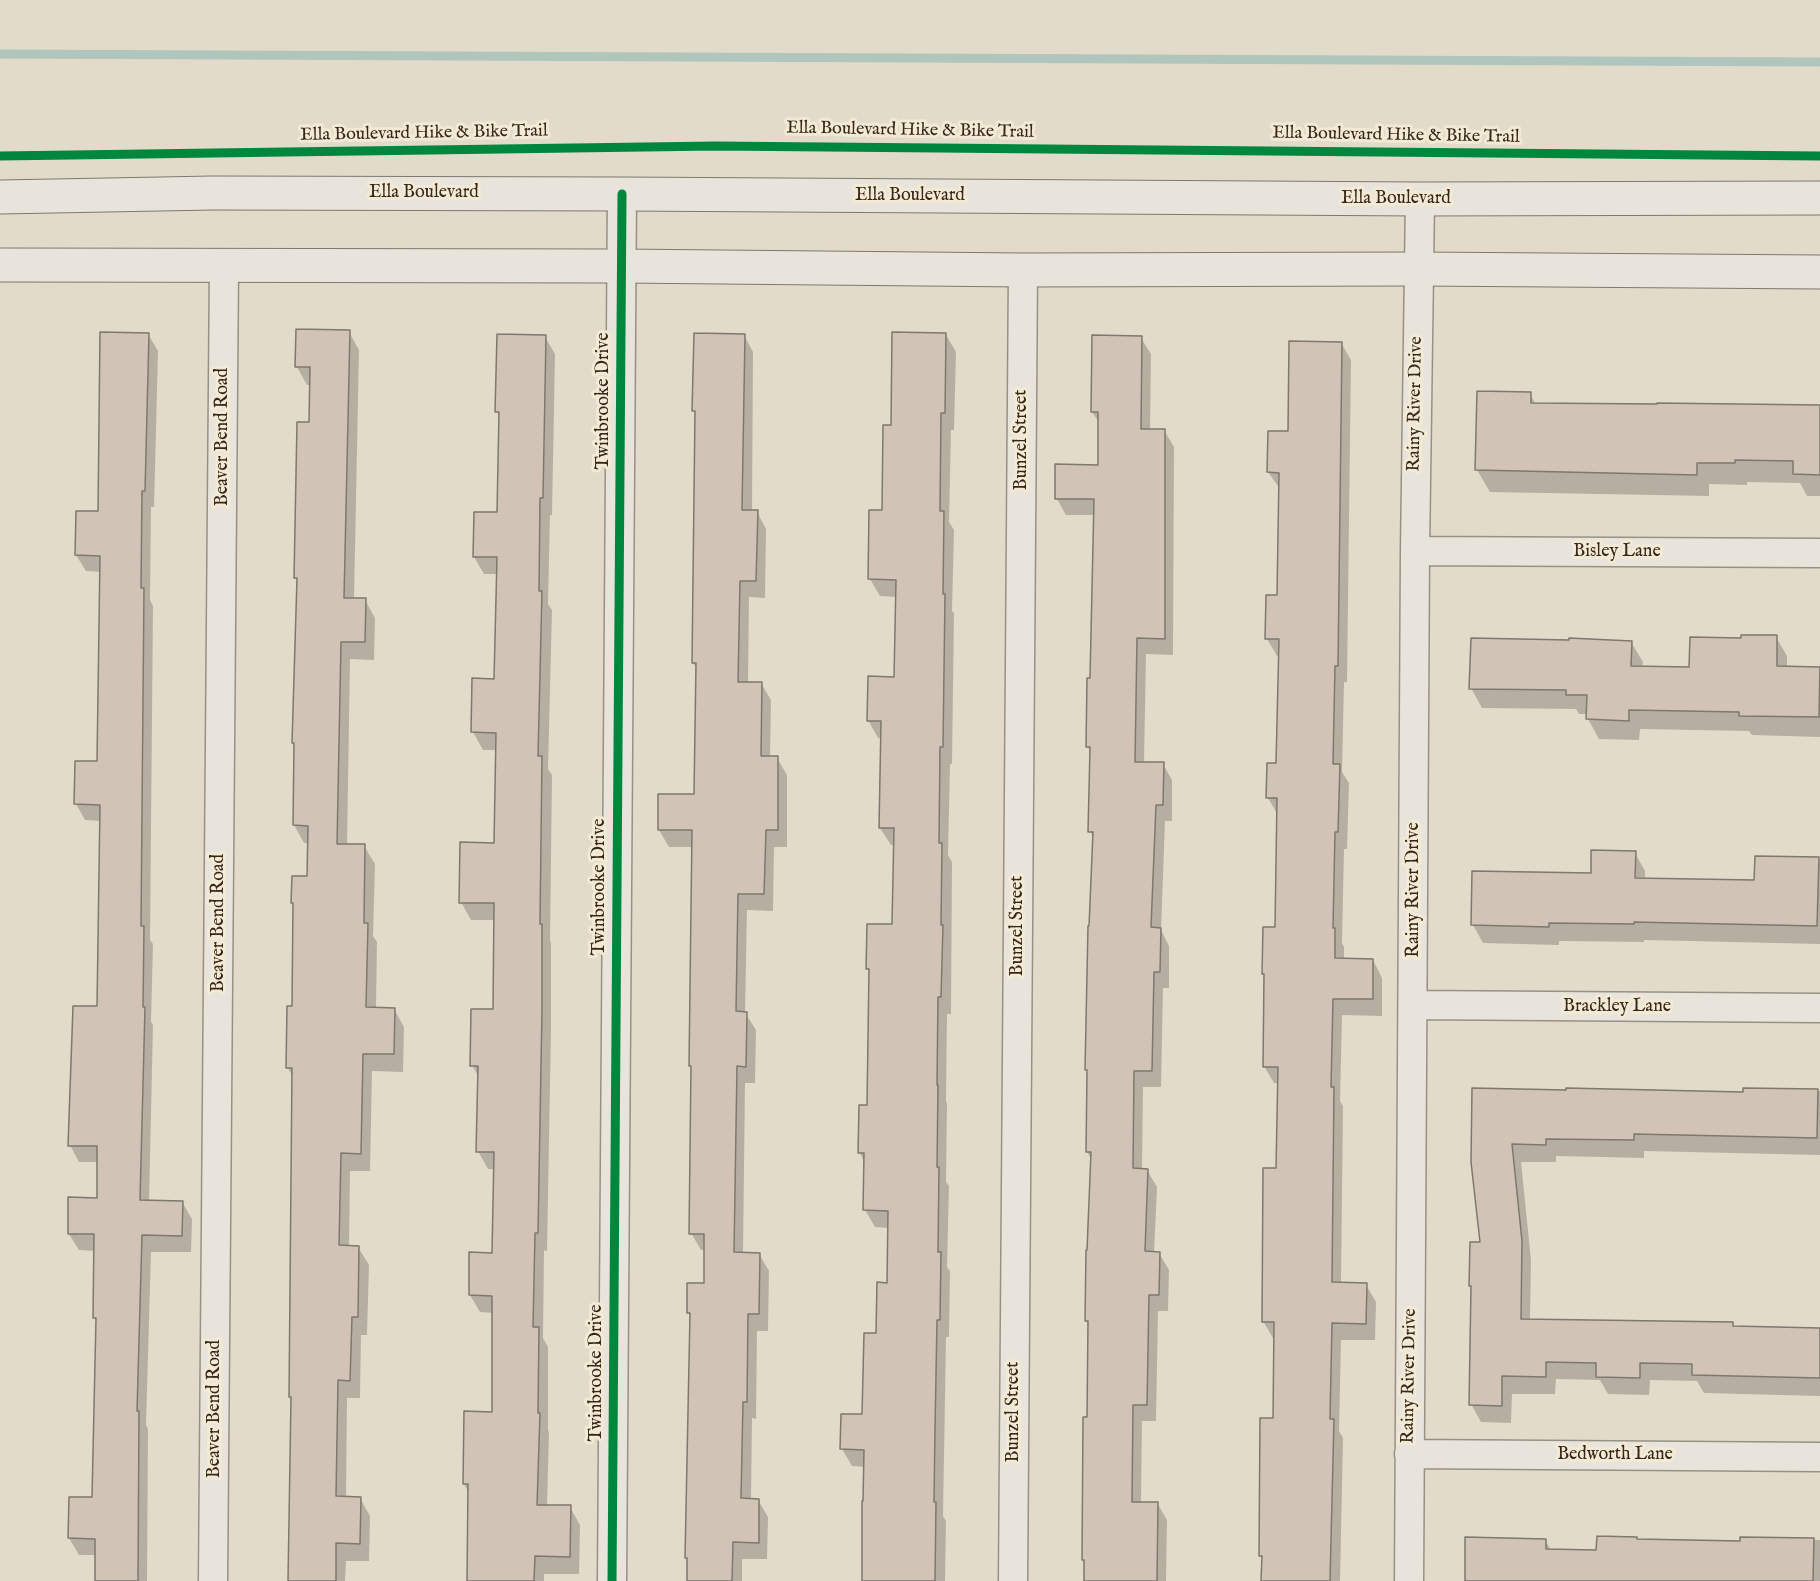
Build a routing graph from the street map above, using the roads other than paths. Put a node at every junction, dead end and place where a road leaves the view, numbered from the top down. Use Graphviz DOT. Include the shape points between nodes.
graph roads {
  1 [pos="622,194"];
  2 [pos="0,197"];
  3 [pos="1820,198"];
  4 [pos="1420,199"];
  5 [pos="0,265"];
  6 [pos="224,266"];
  7 [pos="621,266"];
  8 [pos="1418,269"];
  9 [pos="1023,270"];
  10 [pos="1820,272"];
  11 [pos="1415,551"];
  12 [pos="1820,553"];
  13 [pos="1413,1005"];
  14 [pos="1820,1008"];
  15 [pos="1409,1454"];
  16 [pos="1820,1457"];
  17 [pos="213,1581"];
  18 [pos="612,1581"];
  19 [pos="1013,1581"];
  20 [pos="1409,1581"];
  1 -- 2 [label="main road, Ella Boulevard"];
  1 -- 4 [label="main road, Ella Boulevard"];
  1 -- 7 [label="street, Twinbrooke Drive"];
  3 -- 4 [label="main road, Ella Boulevard"];
  4 -- 8 [label="street, Rainy River Drive"];
  5 -- 6 [label="main road"];
  6 -- 7 [label="main road"];
  6 -- 17 [label="street, Beaver Bend Road"];
  7 -- 9 [label="main road"];
  7 -- 18 [label="street, Twinbrooke Drive"];
  8 -- 9 [label="main road"];
  8 -- 10 [label="main road"];
  8 -- 11 [label="street, Rainy River Drive"];
  9 -- 19 [label="street, Bunzel Street"];
  11 -- 12 [label="street, Bisley Lane"];
  11 -- 13 [label="street, Rainy River Drive"];
  13 -- 14 [label="street, Brackley Lane"];
  13 -- 15 [label="street, Rainy River Drive"];
  15 -- 16 [label="street, Bedworth Lane"];
  15 -- 20 [label="street, Rainy River Drive"];
}
